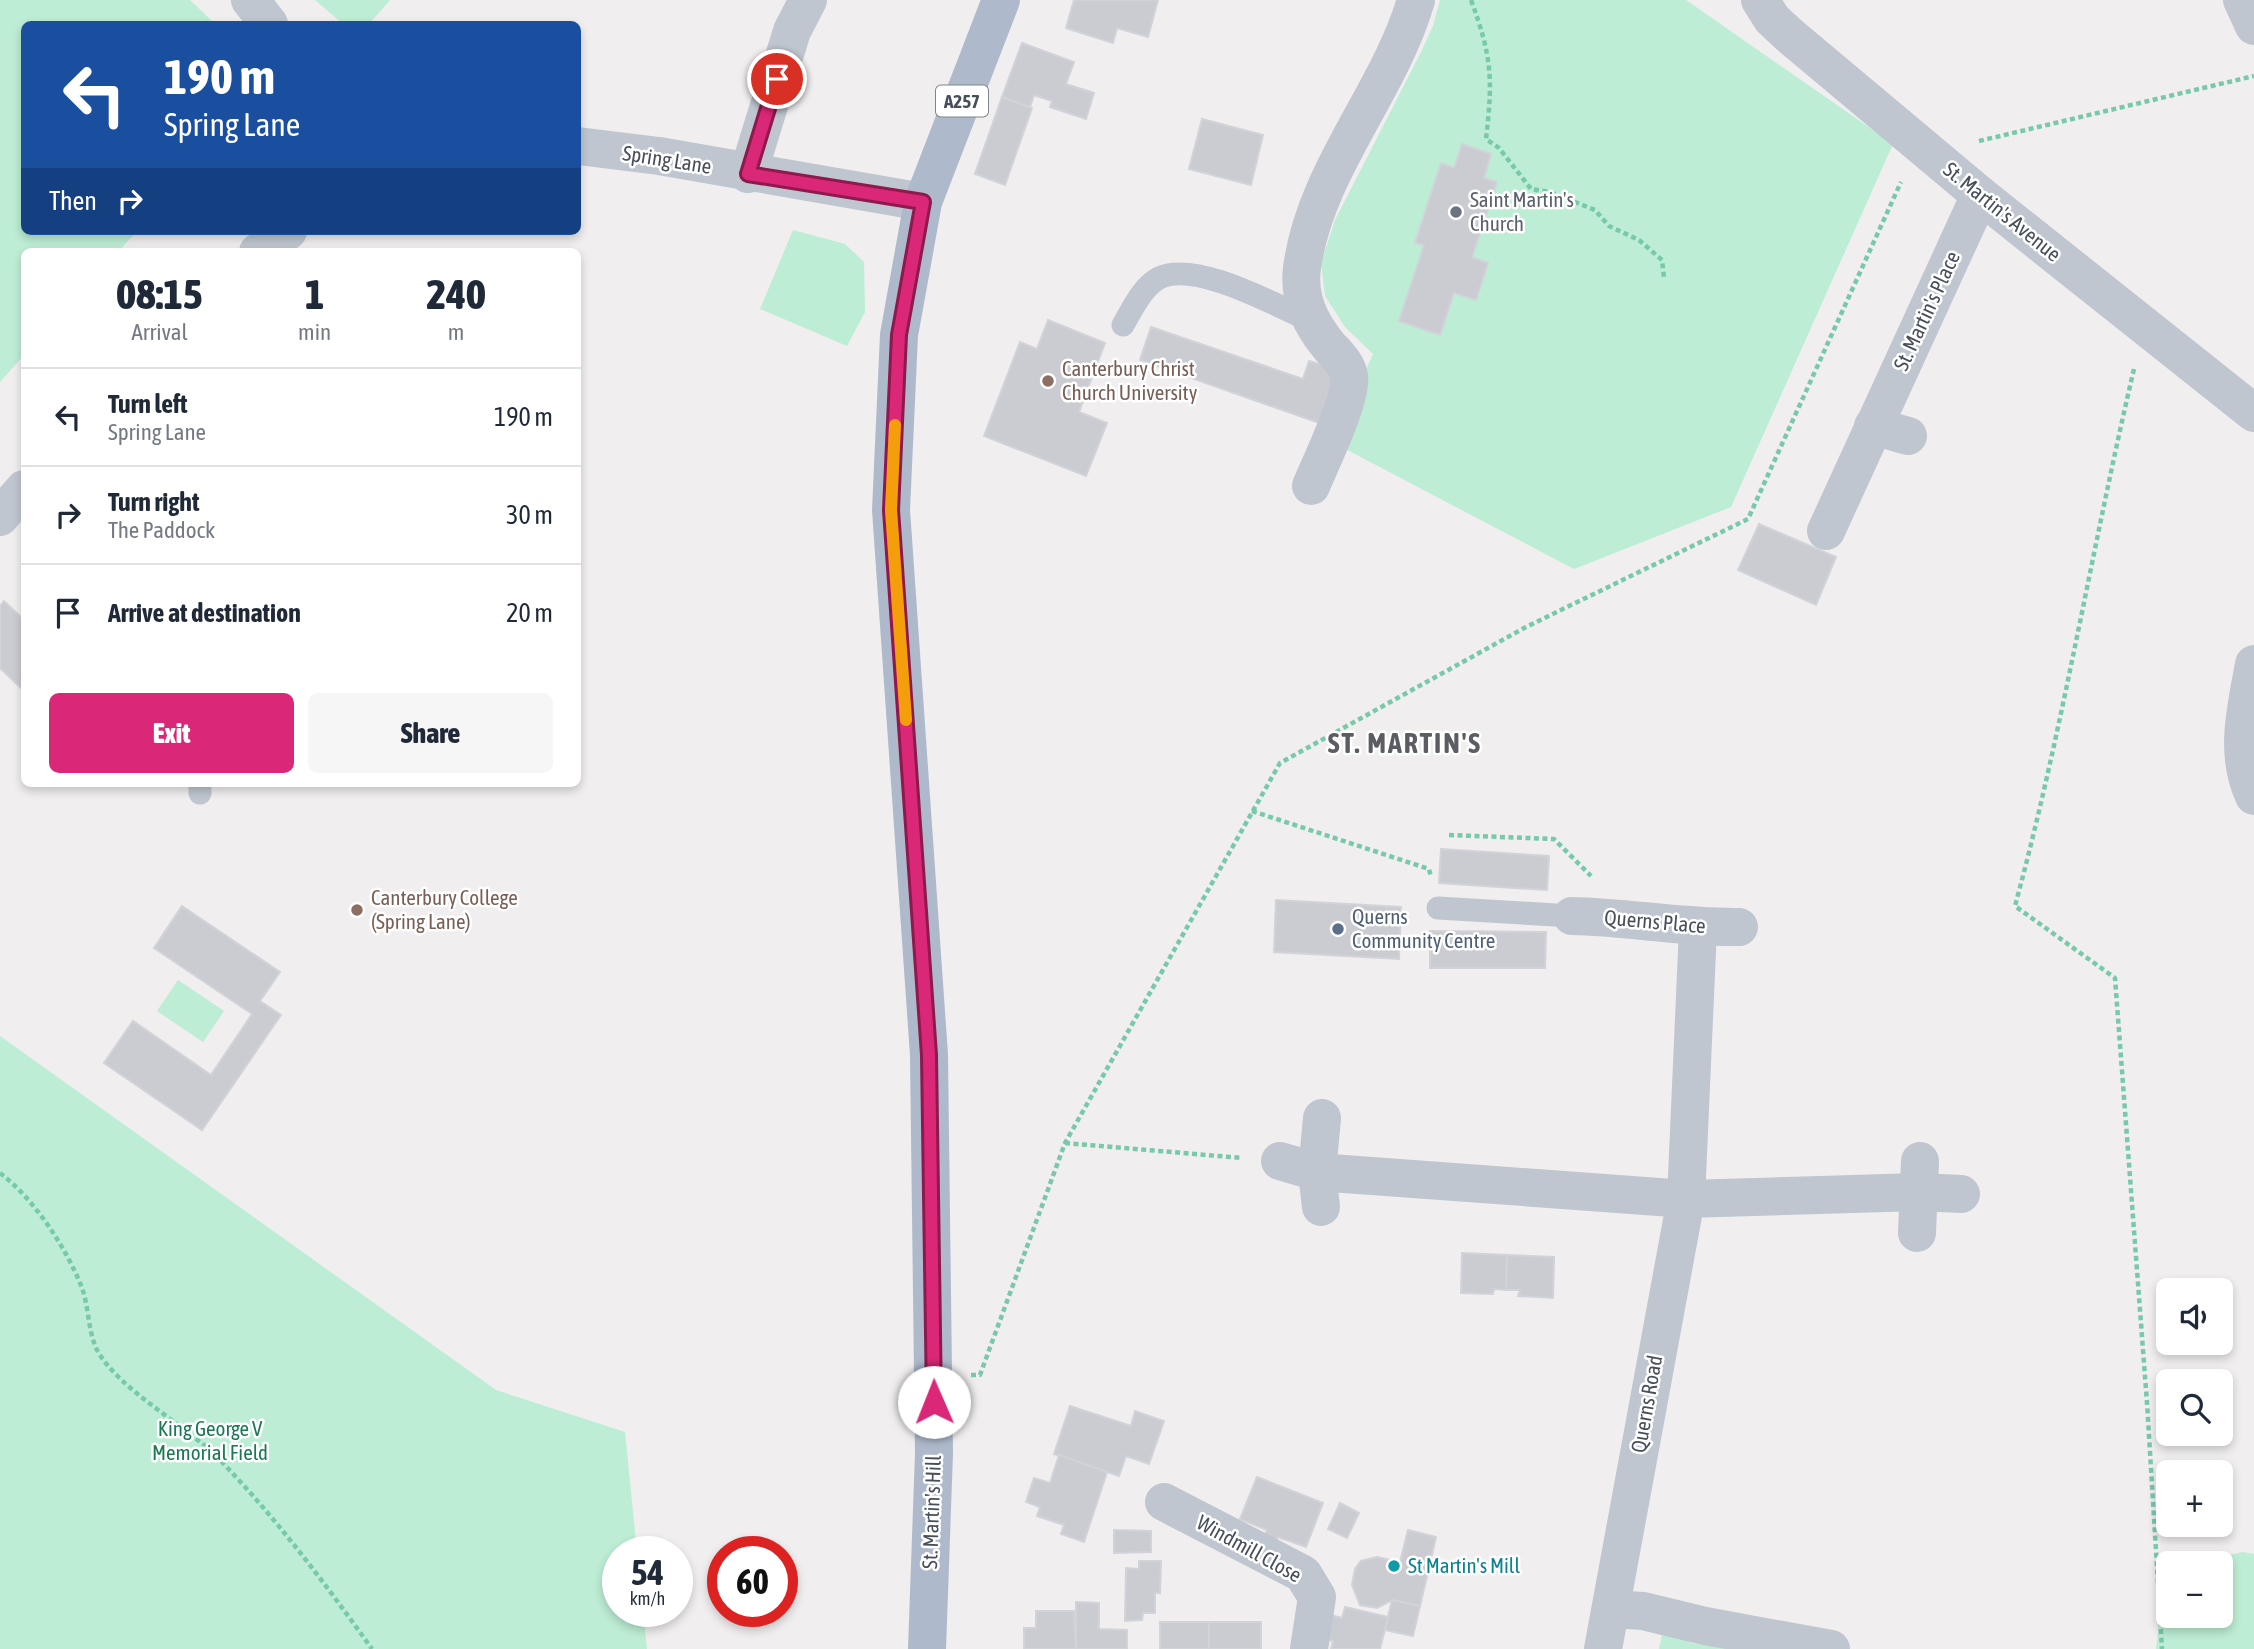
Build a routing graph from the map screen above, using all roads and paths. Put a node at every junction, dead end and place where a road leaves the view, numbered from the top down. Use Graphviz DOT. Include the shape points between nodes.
graph roads {
  1 [pos="250,0"];
  2 [pos="808,0"];
  3 [pos="1001,0"];
  4 [pos="1416,0"];
  5 [pos="1471,0"];
  6 [pos="1759,0"];
  7 [pos="2242,0"];
  8 [pos="267,21"];
  9 [pos="2254,26"];
  10 [pos="2254,76"];
  11 [pos="581,146"];
  12 [pos="1925,148"];
  13 [pos="748,174"];
  14 [pos="1980,195"];
  15 [pos="923,202"];
  16 [pos="282,235"];
  17 [pos="264,248"];
  18 [pos="1664,278"];
  19 [pos="1309,320"];
  20 [pos="1122,325"];
  21 [pos="2144,327"];
  22 [pos="2254,413"];
  23 [pos="1311,486"];
  24 [pos="21,492"];
  25 [pos="0,517"];
  26 [pos="1826,531"];
  27 [pos="2254,664"];
  28 [pos="2254,796"];
  29 [pos="1252,810"];
  30 [pos="1449,835"];
  31 [pos="1438,908"];
  32 [pos="1572,916"];
  33 [pos="1619,917"];
  34 [pos="1698,928"];
  35 [pos="1739,928"];
  36 [pos="1322,1118"];
  37 [pos="1065,1143"];
  38 [pos="1280,1161"];
  39 [pos="0,1172"];
  40 [pos="1919,1177"];
  41 [pos="1319,1189"];
  42 [pos="1961,1194"];
  43 [pos="1686,1199"];
  44 [pos="1917,1233"];
  45 [pos="980,1375"];
  46 [pos="1164,1502"];
  47 [pos="1611,1609"];
  48 [pos="372,1649"];
  49 [pos="927,1649"];
  50 [pos="1309,1649"];
  51 [pos="1603,1649"];
  52 [pos="1831,1649"];
  53 [pos="2162,1649"];
  1 -- 8 [label="street"];
  2 -- 13 [label="street" via="792,31"];
  3 -- 15 [label="main road, A257"];
  4 -- 19 [label="street" via="1408,27 1352,134 1310,230 1301,270"];
  5 -- 18 [label="path" via="1488,46 1492,86 1486,139 1499,148 1531,189 1574,199 1595,210 1609,226 1639,240 1662,260"];
  6 -- 12 [label="street, St. Martin's Avenue" via="1788,34"];
  7 -- 9 [label="street"];
  10 -- 12 [label="path"];
  11 -- 13 [label="street, Spring Lane"];
  12 -- 14 [label="street, St. Martin's Avenue"];
  12 -- 29 [label="path" via="1748,519 1526,627 1280,763"];
  13 -- 15 [label="street, Spring Lane"];
  14 -- 21 [label="street, St. Martin's Avenue"];
  14 -- 26 [label="street, St. Martin's Place" via="1891,431"];
  15 -- 49 [label="main road, St. Martin's Hill / A257" via="899,335 891,510 929,1055 934,1453"];
  16 -- 17 [label="street"];
  19 -- 20 [label="lane" via="1213,280 1184,274 1159,278 1140,296"];
  19 -- 23 [label="street" via="1345,363 1350,378"];
  21 -- 22 [label="street, St. Martin's Avenue"];
  21 -- 53 [label="path" via="2015,906 2115,978"];
  24 -- 25 [label="street"];
  27 -- 28 [label="street" via="2242,729 2243,757"];
  29 -- 31 [label="path" via="1429,869"];
  29 -- 37 [label="path"];
  30 -- 33 [label="path" via="1554,839 1609,894"];
  31 -- 32 [label="lane"];
  32 -- 33 [label="street, Querns Place"];
  33 -- 34 [label="street, Querns Place"];
  34 -- 35 [label="street, Querns Place"];
  34 -- 43 [label="street, Querns Road"];
  36 -- 41 [label="street"];
  37 -- 38 [label="path"];
  37 -- 45 [label="path"];
  38 -- 41 [label="street"];
  39 -- 48 [label="path" via="20,1189 58,1244 82,1288 97,1349 119,1376 218,1457 301,1550"];
  40 -- 42 [label="street"];
  40 -- 43 [label="street"];
  40 -- 44 [label="street"];
  41 -- 43 [label="street"];
  43 -- 47 [label="street, Querns Road"];
  46 -- 50 [label="street, Windmill Close" via="1303,1574 1317,1597"];
  47 -- 51 [label="street, Querns Road"];
  47 -- 52 [label="street" via="1643,1611"];
}
